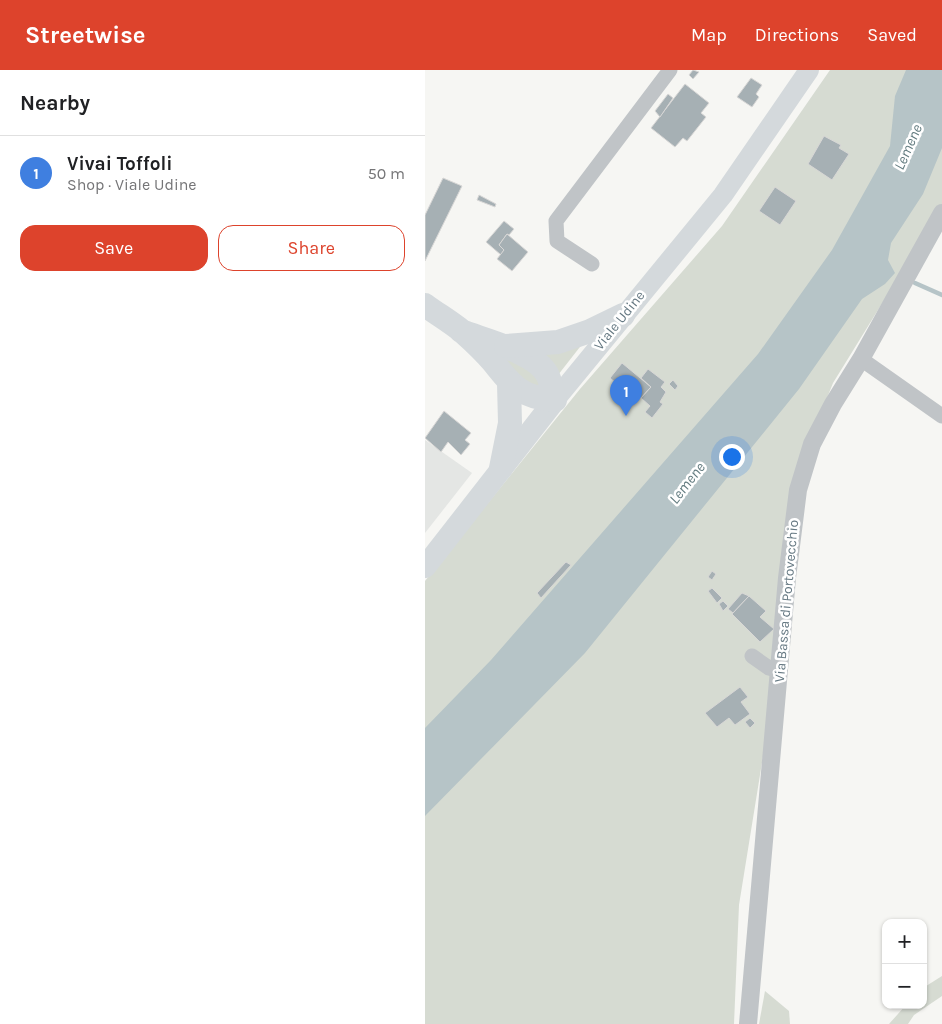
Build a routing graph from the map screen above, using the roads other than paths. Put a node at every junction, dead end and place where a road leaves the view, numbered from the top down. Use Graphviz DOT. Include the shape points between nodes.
graph roads {
  1 [pos="670,70"];
  2 [pos="806,72"];
  3 [pos="942,213"];
  4 [pos="592,264"];
  5 [pos="425,305"];
  6 [pos="623,315"];
  7 [pos="461,330"];
  8 [pos="504,346"];
  9 [pos="861,359"];
  10 [pos="509,383"];
  11 [pos="555,400"];
  12 [pos="942,416"];
  13 [pos="501,468"];
  14 [pos="425,567"];
  15 [pos="752,656"];
  16 [pos="780,671"];
  17 [pos="748,1024"];
  1 -- 4 [label="street" via="556,221 557,241"];
  2 -- 6 [label="main road, Viale Udine" via="723,195"];
  3 -- 9 [label="street, Via Bassa di Portovecchio"];
  5 -- 7 [label="highway"];
  6 -- 8 [label="highway" via="558,342"];
  6 -- 11 [label="main road, Viale Udine"];
  7 -- 8 [label="highway"];
  7 -- 10 [label="highway"];
  8 -- 11 [label="highway" via="531,359 547,373"];
  9 -- 12 [label="street"];
  9 -- 16 [label="street, Via Bassa di Portovecchio" via="812,444 797,490"];
  10 -- 11 [label="highway" via="525,394"];
  10 -- 13 [label="highway" via="510,423"];
  11 -- 13 [label="main road, Viale Udine"];
  13 -- 14 [label="main road, Viale Udine"];
  15 -- 16 [label="street" via="769,668"];
  16 -- 17 [label="street, Via Bassa di Portovecchio"];
}
